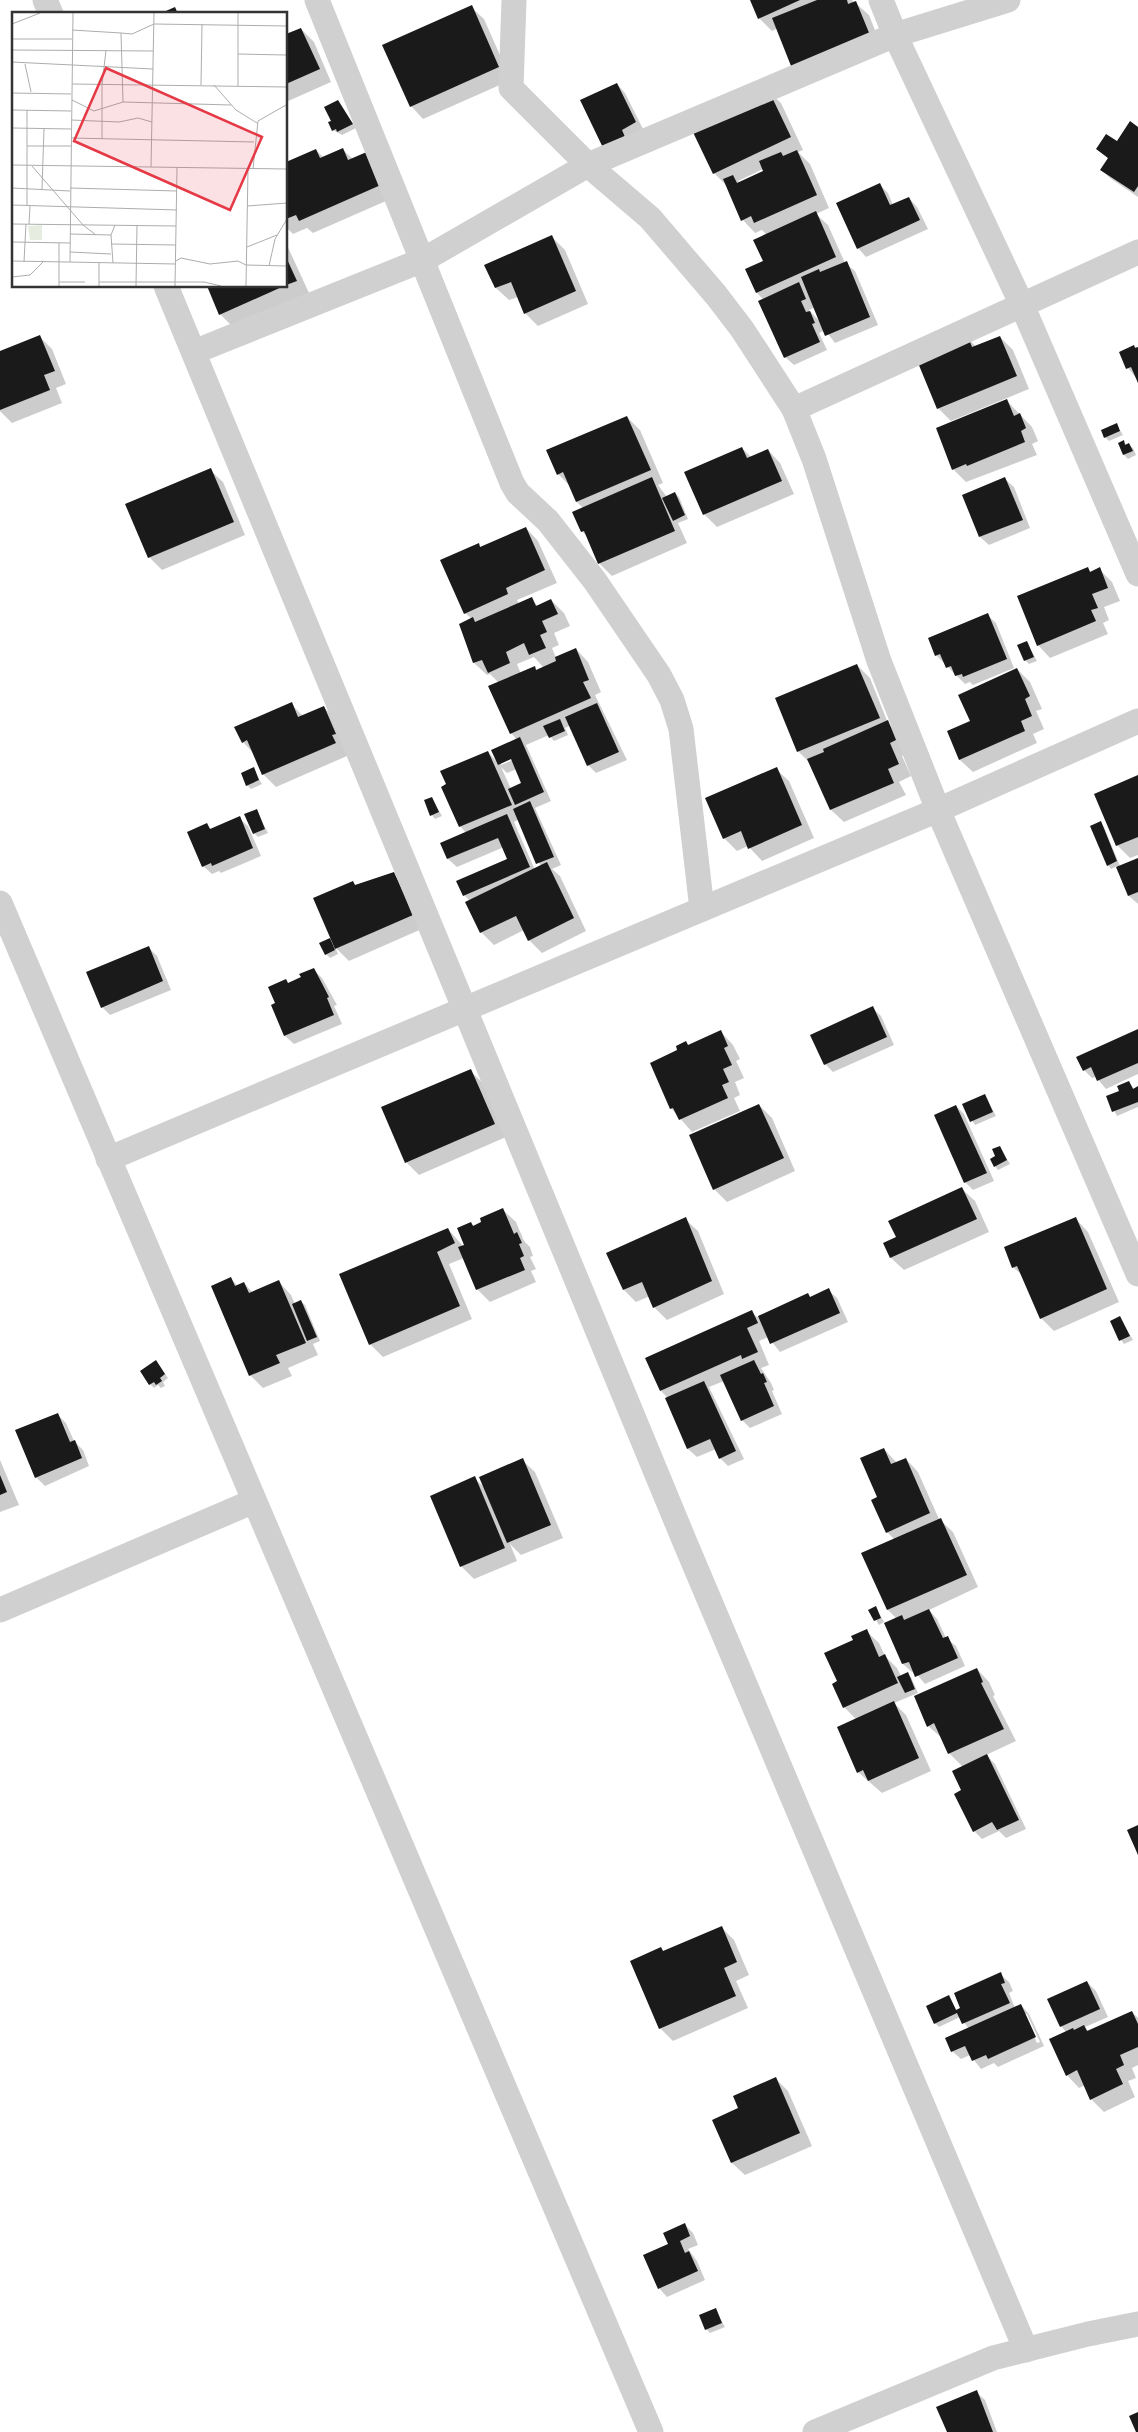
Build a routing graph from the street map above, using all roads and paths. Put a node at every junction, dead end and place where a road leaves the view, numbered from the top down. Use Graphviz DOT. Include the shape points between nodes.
graph roads {
  1 [pos="45,0"];
  2 [pos="318,0"];
  3 [pos="514,0"];
  4 [pos="881,0"];
  5 [pos="1008,0"];
  6 [pos="50,12"];
  7 [pos="895,35"];
  8 [pos="588,165"];
  9 [pos="1138,252"];
  10 [pos="423,260"];
  11 [pos="167,288"];
  12 [pos="1022,305"];
  13 [pos="194,352"];
  14 [pos="794,409"];
  15 [pos="1138,574"];
  16 [pos="1138,721"];
  17 [pos="938,810"];
  18 [pos="0,903"];
  19 [pos="702,909"];
  20 [pos="464,1009"];
  21 [pos="108,1158"];
  22 [pos="1138,1274"];
  23 [pos="254,1501"];
  24 [pos="0,1610"];
  25 [pos="1138,2324"];
  26 [pos="1026,2350"];
  27 [pos="646,2431"];
  28 [pos="815,2432"];
  1 -- 6 [label="street"];
  2 -- 10 [label="street"];
  3 -- 8 [label="street" via="511,88"];
  4 -- 7 [label="street"];
  5 -- 7 [label="street"];
  7 -- 8 [label="street"];
  7 -- 12 [label="street"];
  8 -- 10 [label="street"];
  8 -- 14 [label="street" via="650,218 716,295"];
  9 -- 12 [label="street"];
  10 -- 13 [label="street"];
  10 -- 19 [label="street" via="518,493 548,521 595,581 672,700 681,729"];
  11 -- 13 [label="street"];
  12 -- 14 [label="street"];
  12 -- 15 [label="street"];
  13 -- 20 [label="street"];
  14 -- 17 [label="street" via="814,459 879,661"];
  16 -- 17 [label="street"];
  17 -- 19 [label="street"];
  17 -- 22 [label="street"];
  18 -- 21 [label="street"];
  19 -- 20 [label="street"];
  20 -- 21 [label="street"];
  20 -- 26 [label="street"];
  21 -- 23 [label="street"];
  23 -- 24 [label="street"];
  23 -- 27 [label="street"];
  25 -- 26 [label="street"];
  26 -- 28 [label="street" via="993,2358"];
}
